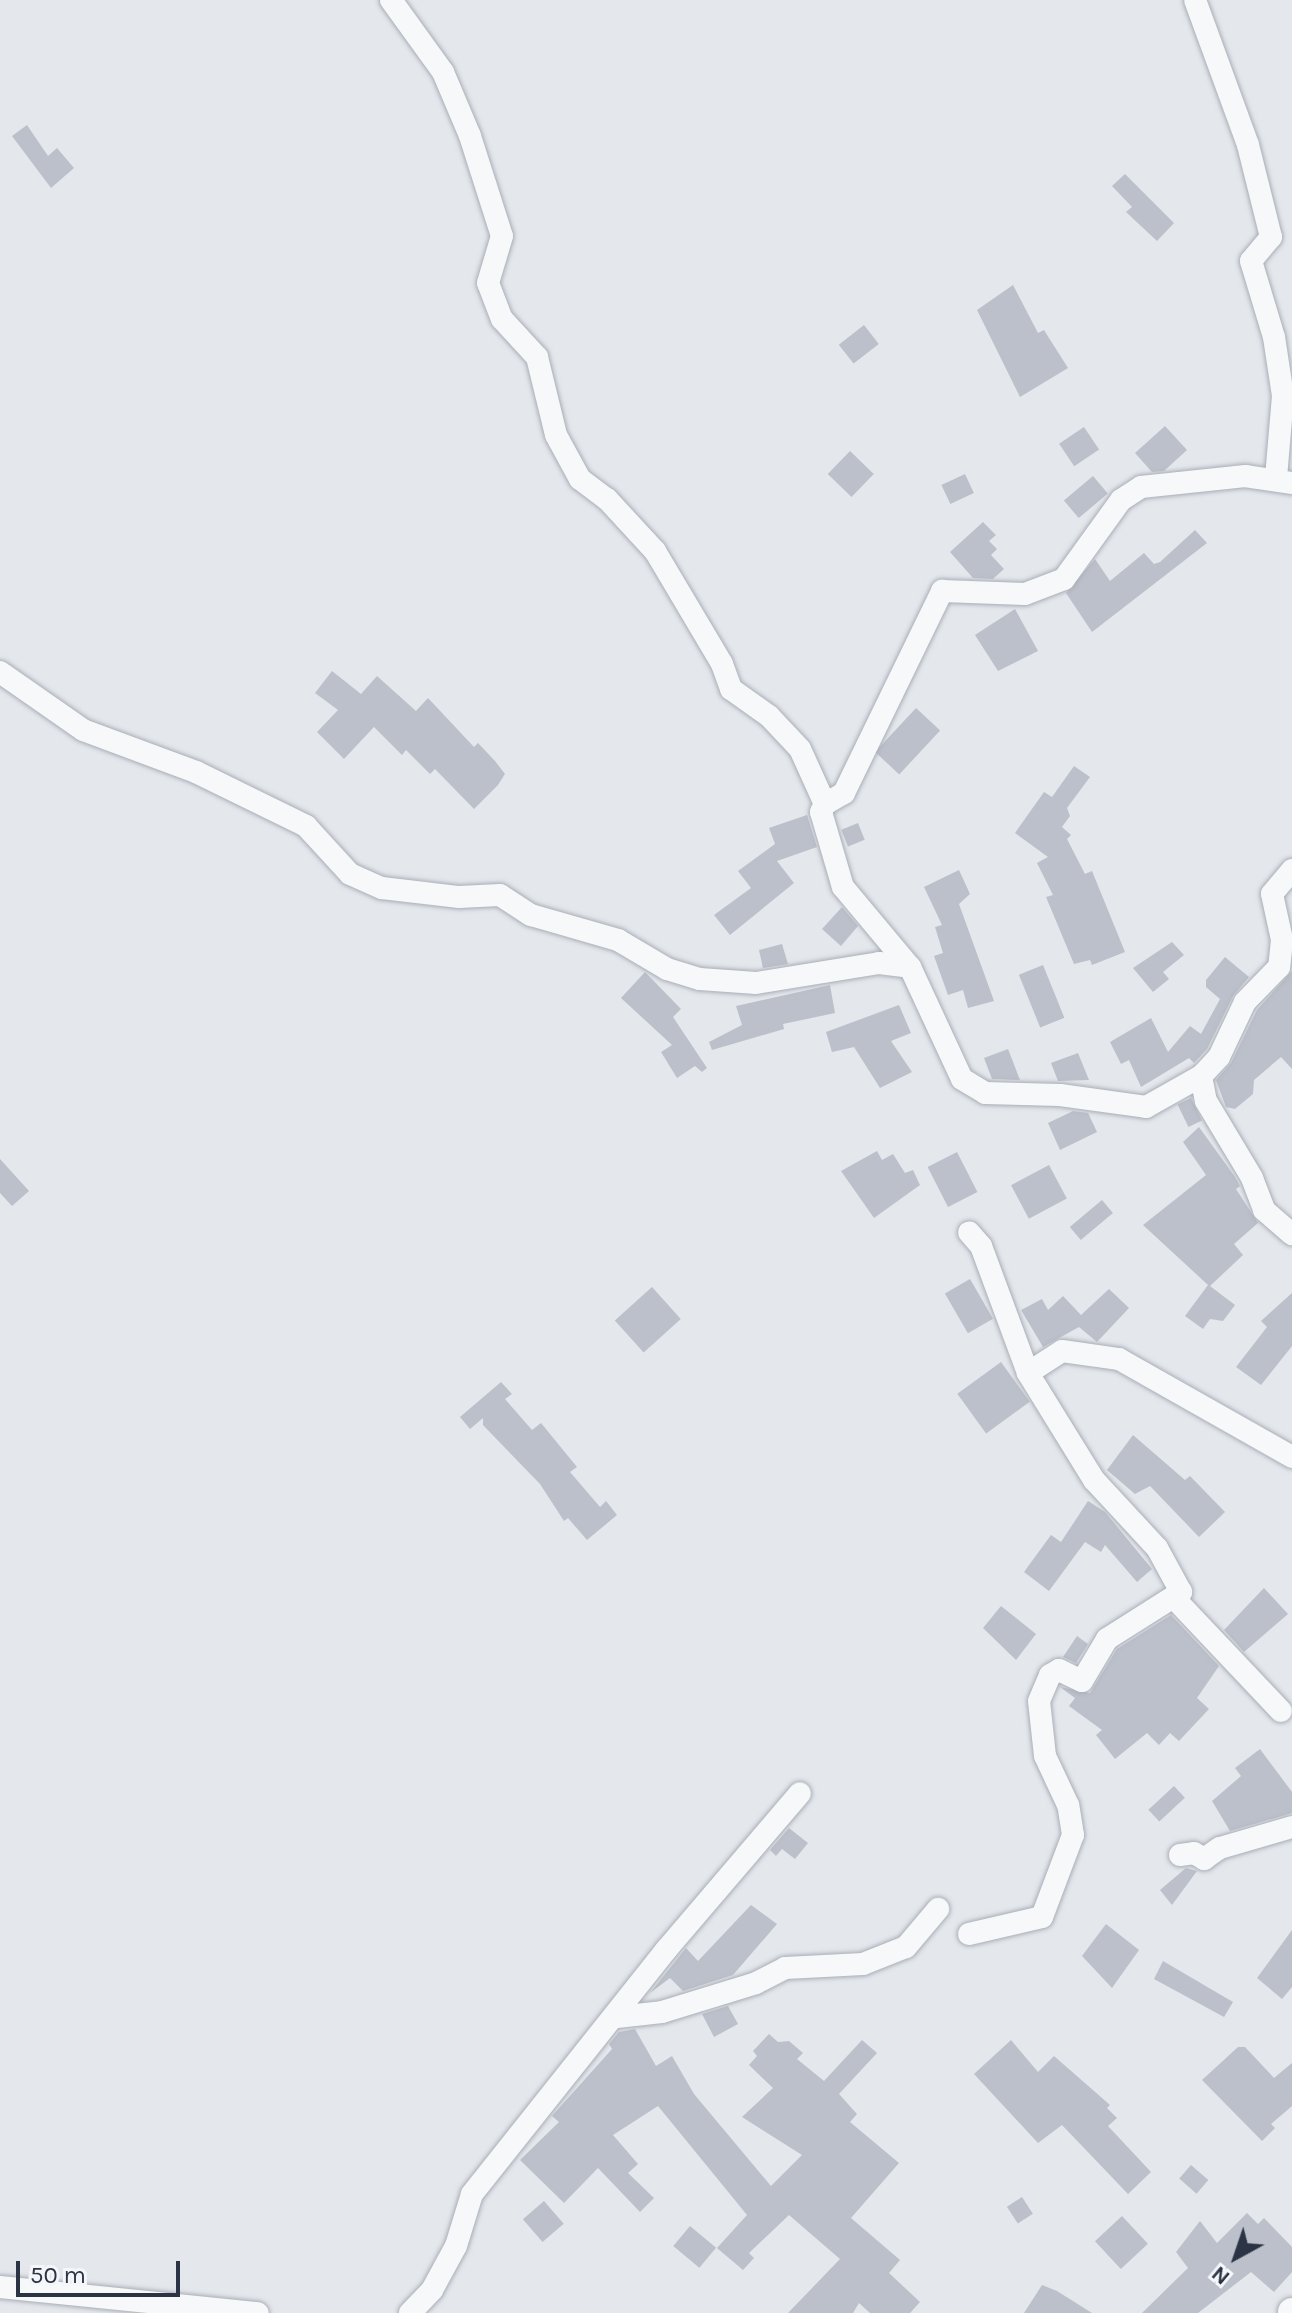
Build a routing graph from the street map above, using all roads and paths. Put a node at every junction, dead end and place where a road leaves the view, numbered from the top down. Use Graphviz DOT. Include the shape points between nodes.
graph roads {
  1 [pos="391,0"];
  2 [pos="1195,0"];
  3 [pos="1284,481"];
  4 [pos="0,672"];
  5 [pos="825,804"];
  6 [pos="1292,870"];
  7 [pos="910,967"];
  8 [pos="1201,1076"];
  9 [pos="969,1232"];
  10 [pos="1292,1234"];
  11 [pos="1028,1373"];
  12 [pos="1292,1457"];
  13 [pos="1175,1599"];
  14 [pos="1281,1711"];
  15 [pos="800,1793"];
  16 [pos="1292,1827"];
  17 [pos="1180,1855"];
  18 [pos="938,1909"];
  19 [pos="969,1934"];
  20 [pos="617,2017"];
  21 [pos="0,2287"];
  22 [pos="258,2313"];
  23 [pos="410,2313"];
  1 -- 5 [label="street" via="443,72 470,136 502,236 488,283 502,319 537,357 556,435 580,479 607,499 655,551 722,664 731,689 769,716 800,749"];
  2 -- 3 [label="street" via="1248,145 1271,237 1251,261 1274,337 1283,396"];
  3 -- 5 [label="street" via="1194,479 1141,487 1121,500 1064,579 1025,594 942,591 844,793"];
  4 -- 7 [label="street" via="83,730 196,772 306,826 350,874 382,888 459,897 500,895 531,915 618,940 667,969 700,979 756,983 879,963"];
  5 -- 7 [label="street" via="821,812 843,887"];
  6 -- 8 [label="street" via="1272,894 1282,940 1279,967 1245,1002 1219,1057"];
  7 -- 8 [label="street" via="962,1079 985,1093 1060,1095 1146,1107"];
  8 -- 10 [label="street" via="1206,1101 1252,1178 1264,1210"];
  9 -- 11 [label="street" via="981,1246"];
  11 -- 12 [label="street" via="1062,1351 1119,1359"];
  11 -- 13 [label="street" via="1094,1480 1157,1548 1181,1592"];
  13 -- 14 [label="street"];
  13 -- 19 [label="street" via="1107,1639 1082,1681 1059,1670 1050,1675 1039,1701 1045,1756 1068,1805 1073,1835 1042,1917"];
  15 -- 20 [label="street" via="666,1950"];
  16 -- 17 [label="street" via="1220,1848 1204,1859 1194,1853"];
  18 -- 20 [label="street" via="906,1947 863,1964 785,1968 756,1983 662,2012"];
  20 -- 23 [label="street" via="472,2194 456,2246 432,2290"];
  21 -- 22 [label="street"];
}
